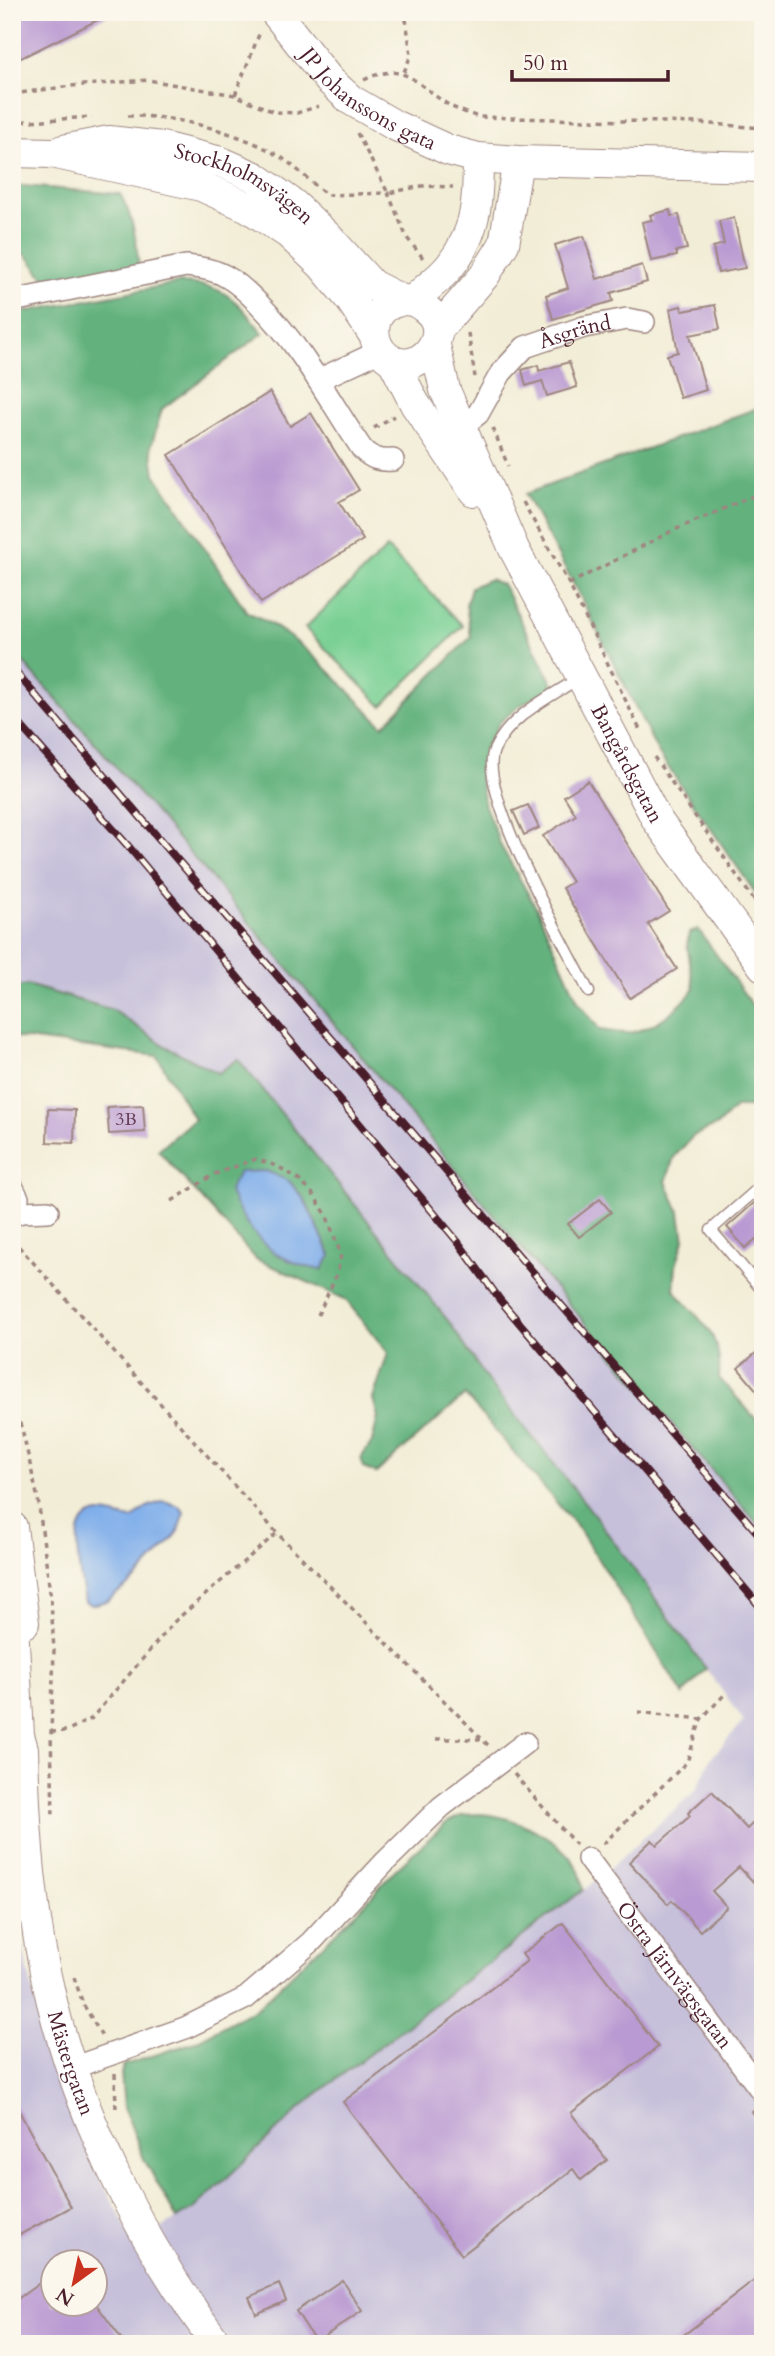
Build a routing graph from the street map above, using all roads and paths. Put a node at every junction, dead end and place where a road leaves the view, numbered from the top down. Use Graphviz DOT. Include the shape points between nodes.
graph roads {
  1 [pos="405,12"];
  2 [pos="269,18"];
  3 [pos="404,72"];
  4 [pos="359,83"];
  5 [pos="12,94"];
  6 [pos="235,95"];
  7 [pos="319,106"];
  8 [pos="763,128"];
  9 [pos="12,152"];
  10 [pos="52,153"];
  11 [pos="478,158"];
  12 [pos="518,161"];
  13 [pos="763,167"];
  14 [pos="408,300"];
  15 [pos="12,301"];
  16 [pos="644,322"];
  17 [pos="436,337"];
  18 [pos="382,349"];
  19 [pos="318,380"];
  20 [pos="461,427"];
  21 [pos="393,460"];
  22 [pos="763,490"];
  23 [pos="514,548"];
  24 [pos="569,584"];
  25 [pos="582,677"];
  26 [pos="763,966"];
  27 [pos="589,992"];
  28 [pos="763,1184"];
  29 [pos="12,1186"];
  30 [pos="172,1201"];
  31 [pos="12,1206"];
  32 [pos="48,1211"];
  33 [pos="12,1216"];
  34 [pos="12,1239"];
  35 [pos="763,1291"];
  36 [pos="318,1314"];
  37 [pos="12,1404"];
  38 [pos="12,1527"];
  39 [pos="277,1533"];
  40 [pos="13,1610"];
  41 [pos="726,1693"];
  42 [pos="638,1712"];
  43 [pos="701,1719"];
  44 [pos="34,1738"];
  45 [pos="436,1739"];
  46 [pos="482,1739"];
  47 [pos="525,1743"];
  48 [pos="502,1761"];
  49 [pos="53,1824"];
  50 [pos="588,1859"];
  51 [pos="73,1975"];
  52 [pos="109,2055"];
  53 [pos="72,2068"];
  54 [pos="763,2093"];
  55 [pos="119,2117"];
  56 [pos="225,2334"];
  57 [pos="248,2344"];
  1 -- 3 [label="path" via="411,55"];
  2 -- 6 [label="path" via="251,49"];
  2 -- 11 [label="main road, JP Johanssons gata" via="351,100 419,138"];
  3 -- 4 [label="path" via="378,73"];
  3 -- 8 [label="path" via="450,106 478,117"];
  5 -- 6 [label="path" via="148,80"];
  6 -- 7 [label="path" via="274,112 297,113"];
  9 -- 10 [label="main road, Stockholmsvägen"];
  10 -- 14 [label="main road, Stockholmsvägen" via="109,141 162,147 221,162 255,177 293,204 372,285"];
  10 -- 18 [label="main road, Stockholmsvägen" via="201,186 248,207 289,234 322,265"];
  11 -- 12 [label="main road"];
  11 -- 14 [label="main road" via="474,222 467,240 450,267"];
  12 -- 13 [label="main road"];
  12 -- 17 [label="main road" via="504,244"];
  14 -- 17 [label="main road" via="431,313"];
  14 -- 18 [label="main road" via="387,306 376,319"];
  15 -- 19 [label="street" via="186,266 208,269 227,276 272,317"];
  16 -- 20 [label="street, Åsgränd" via="627,319 584,327 525,347 501,373 478,414"];
  17 -- 18 [label="main road" via="425,358 409,364"];
  17 -- 20 [label="main road, Bangårdsgatan" via="444,390"];
  18 -- 19 [label="street"];
  18 -- 23 [label="main road, Bangårdsgatan"];
  19 -- 21 [label="street" via="362,450 380,461"];
  20 -- 23 [label="main road, Bangårdsgatan"];
  22 -- 24 [label="path"];
  23 -- 25 [label="main road, Bangårdsgatan"];
  25 -- 26 [label="main road, Bangårdsgatan" via="657,820"];
  25 -- 27 [label="lane" via="524,713 506,731 493,752 491,776 512,839"];
  28 -- 35 [label="lane" via="711,1230"];
  29 -- 31 [label="street" via="18,1198"];
  30 -- 36 [label="path" via="215,1174 256,1159 300,1181 326,1214 341,1255"];
  32 -- 33 [label="street"];
  34 -- 39 [label="path"];
  37 -- 44 [label="path" via="38,1499 54,1651"];
  38 -- 44 [label="main road, Mästergatan"];
  39 -- 44 [label="path" via="175,1621 91,1719"];
  39 -- 46 [label="path"];
  40 -- 44 [label="main road, Mästergatan" via="19,1735"];
  41 -- 43 [label="path"];
  42 -- 43 [label="path"];
  43 -- 50 [label="path" via="687,1762"];
  44 -- 49 [label="path"];
  44 -- 53 [label="main road, Mästergatan" via="28,1855 52,2001"];
  45 -- 46 [label="path"];
  46 -- 48 [label="path"];
  47 -- 48 [label="street"];
  48 -- 50 [label="path"];
  48 -- 52 [label="street" via="441,1807 312,1941 246,1998 184,2028"];
  50 -- 54 [label="street, Östra Järnvägsgatan"];
  51 -- 52 [label="path"];
  52 -- 53 [label="street"];
  52 -- 55 [label="path"];
  53 -- 56 [label="main road, Mästergatan" via="107,2158 147,2239 187,2303"];
  56 -- 57 [label="path"];
}
